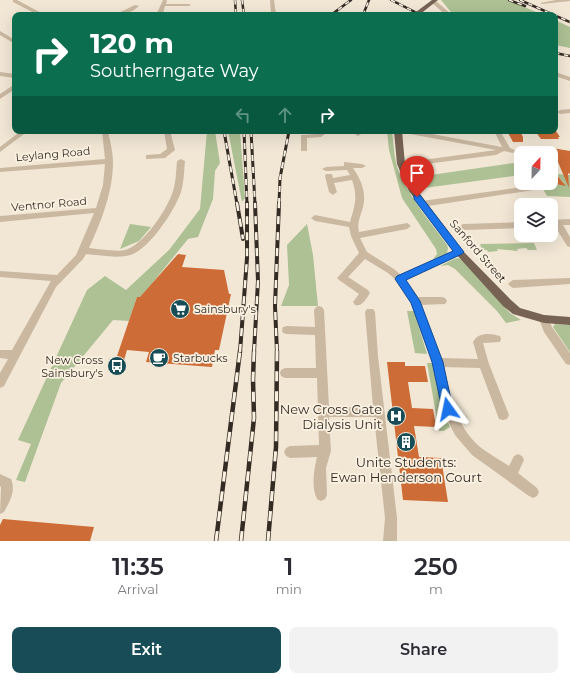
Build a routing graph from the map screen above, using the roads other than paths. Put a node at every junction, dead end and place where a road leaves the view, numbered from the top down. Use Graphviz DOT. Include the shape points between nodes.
graph roads {
  1 [pos="272,0"];
  2 [pos="570,0"];
  3 [pos="15,1"];
  4 [pos="434,1"];
  5 [pos="164,2"];
  6 [pos="542,3"];
  7 [pos="189,5"];
  8 [pos="137,6"];
  9 [pos="36,12"];
  10 [pos="124,12"];
  11 [pos="160,12"];
  12 [pos="274,12"];
  13 [pos="419,12"];
  14 [pos="446,12"];
  15 [pos="0,33"];
  16 [pos="12,40"];
  17 [pos="0,74"];
  18 [pos="558,75"];
  19 [pos="12,76"];
  20 [pos="570,79"];
  21 [pos="12,88"];
  22 [pos="0,97"];
  23 [pos="570,111"];
  24 [pos="560,112"];
  25 [pos="21,134"];
  26 [pos="105,134"];
  27 [pos="168,134"];
  28 [pos="324,134"];
  29 [pos="398,134"];
  30 [pos="421,134"];
  31 [pos="499,134"];
  32 [pos="304,149"];
  33 [pos="0,150"];
  34 [pos="507,150"];
  35 [pos="149,157"];
  36 [pos="108,161"];
  37 [pos="181,161"];
  38 [pos="418,163"];
  39 [pos="348,166"];
  40 [pos="362,166"];
  41 [pos="0,170"];
  42 [pos="328,175"];
  43 [pos="355,177"];
  44 [pos="517,190"];
  45 [pos="333,192"];
  46 [pos="422,204"];
  47 [pos="99,210"];
  48 [pos="0,219"];
  49 [pos="319,221"];
  50 [pos="570,222"];
  51 [pos="558,223"];
  52 [pos="514,224"];
  53 [pos="353,225"];
  54 [pos="407,226"];
  55 [pos="463,227"];
  56 [pos="558,228"];
  57 [pos="355,236"];
  58 [pos="570,244"];
  59 [pos="84,251"];
  60 [pos="459,252"];
  61 [pos="364,254"];
  62 [pos="0,274"];
  63 [pos="58,278"];
  64 [pos="400,279"];
  65 [pos="570,281"];
  66 [pos="513,284"];
  67 [pos="416,301"];
  68 [pos="442,301"];
  69 [pos="358,302"];
  70 [pos="319,310"];
  71 [pos="370,312"];
  72 [pos="544,319"];
  73 [pos="570,321"];
  74 [pos="286,330"];
  75 [pos="320,330"];
  76 [pos="496,339"];
  77 [pos="0,354"];
  78 [pos="15,355"];
  79 [pos="570,361"];
  80 [pos="437,362"];
  81 [pos="484,364"];
  82 [pos="285,373"];
  83 [pos="322,373"];
  84 [pos="0,383"];
  85 [pos="324,412"];
  86 [pos="378,412"];
  87 [pos="503,415"];
  88 [pos="290,452"];
  89 [pos="325,452"];
  90 [pos="518,460"];
  91 [pos="511,475"];
  92 [pos="4,482"];
  93 [pos="533,492"];
  94 [pos="321,495"];
  95 [pos="0,508"];
  96 [pos="390,541"];
  1 -- 12 [label="street"];
  2 -- 6 [label="street"];
  3 -- 9 [label="street"];
  4 -- 13 [label="main road"];
  4 -- 14 [label="street"];
  5 -- 7 [label="street"];
  5 -- 11 [label="street"];
  8 -- 10 [label="street"];
  15 -- 16 [label="street"];
  17 -- 19 [label="street"];
  18 -- 20 [label="street"];
  21 -- 22 [label="street"];
  23 -- 24 [label="street"];
  25 -- 33 [label="street"];
  26 -- 36 [label="street"];
  27 -- 35 [label="street" via="170,150 162,156"];
  28 -- 32 [label="street" via="303,136"];
  29 -- 46 [label="main road, Sanford Street" via="401,164"];
  30 -- 34 [label="street"];
  31 -- 34 [label="street"];
  34 -- 38 [label="street"];
  36 -- 41 [label="street, Leylang Road"];
  36 -- 47 [label="street" via="107,185"];
  37 -- 59 [label="street" via="178,190 170,207 156,228 142,242 126,253"];
  39 -- 40 [label="street"];
  39 -- 42 [label="street"];
  39 -- 43 [label="street"];
  42 -- 43 [label="street"];
  42 -- 45 [label="street"];
  43 -- 53 [label="street" via="360,191 360,202"];
  44 -- 46 [label="street"];
  46 -- 60 [label="main road, Sanford Street"];
  47 -- 48 [label="street, Ventnor Road"];
  47 -- 59 [label="street"];
  49 -- 53 [label="street"];
  50 -- 51 [label="street"];
  52 -- 55 [label="street"];
  53 -- 57 [label="street"];
  54 -- 57 [label="street"];
  56 -- 58 [label="street"];
  57 -- 61 [label="street"];
  59 -- 63 [label="street"];
  60 -- 64 [label="street"];
  60 -- 72 [label="main road, Sanford Street" via="507,303 518,311"];
  61 -- 64 [label="street"];
  61 -- 69 [label="street" via="342,278 365,293"];
  62 -- 63 [label="street"];
  63 -- 78 [label="street"];
  64 -- 67 [label="street"];
  65 -- 66 [label="street"];
  67 -- 68 [label="street"];
  67 -- 80 [label="street"];
  70 -- 75 [label="street"];
  71 -- 86 [label="street"];
  72 -- 73 [label="main road, Sanford Street"];
  72 -- 79 [label="street"];
  74 -- 75 [label="street"];
  75 -- 83 [label="street"];
  76 -- 81 [label="street" via="481,338 478,342"];
  77 -- 78 [label="street"];
  78 -- 84 [label="street"];
  80 -- 81 [label="street"];
  80 -- 91 [label="street" via="448,409 459,431 476,451"];
  81 -- 87 [label="street"];
  82 -- 83 [label="street"];
  83 -- 85 [label="street"];
  85 -- 86 [label="street"];
  85 -- 89 [label="street"];
  86 -- 96 [label="street" via="391,518"];
  88 -- 89 [label="street"];
  89 -- 94 [label="street" via="320,468"];
  90 -- 91 [label="street"];
  91 -- 93 [label="street"];
  92 -- 95 [label="street" via="8,494"];
}
